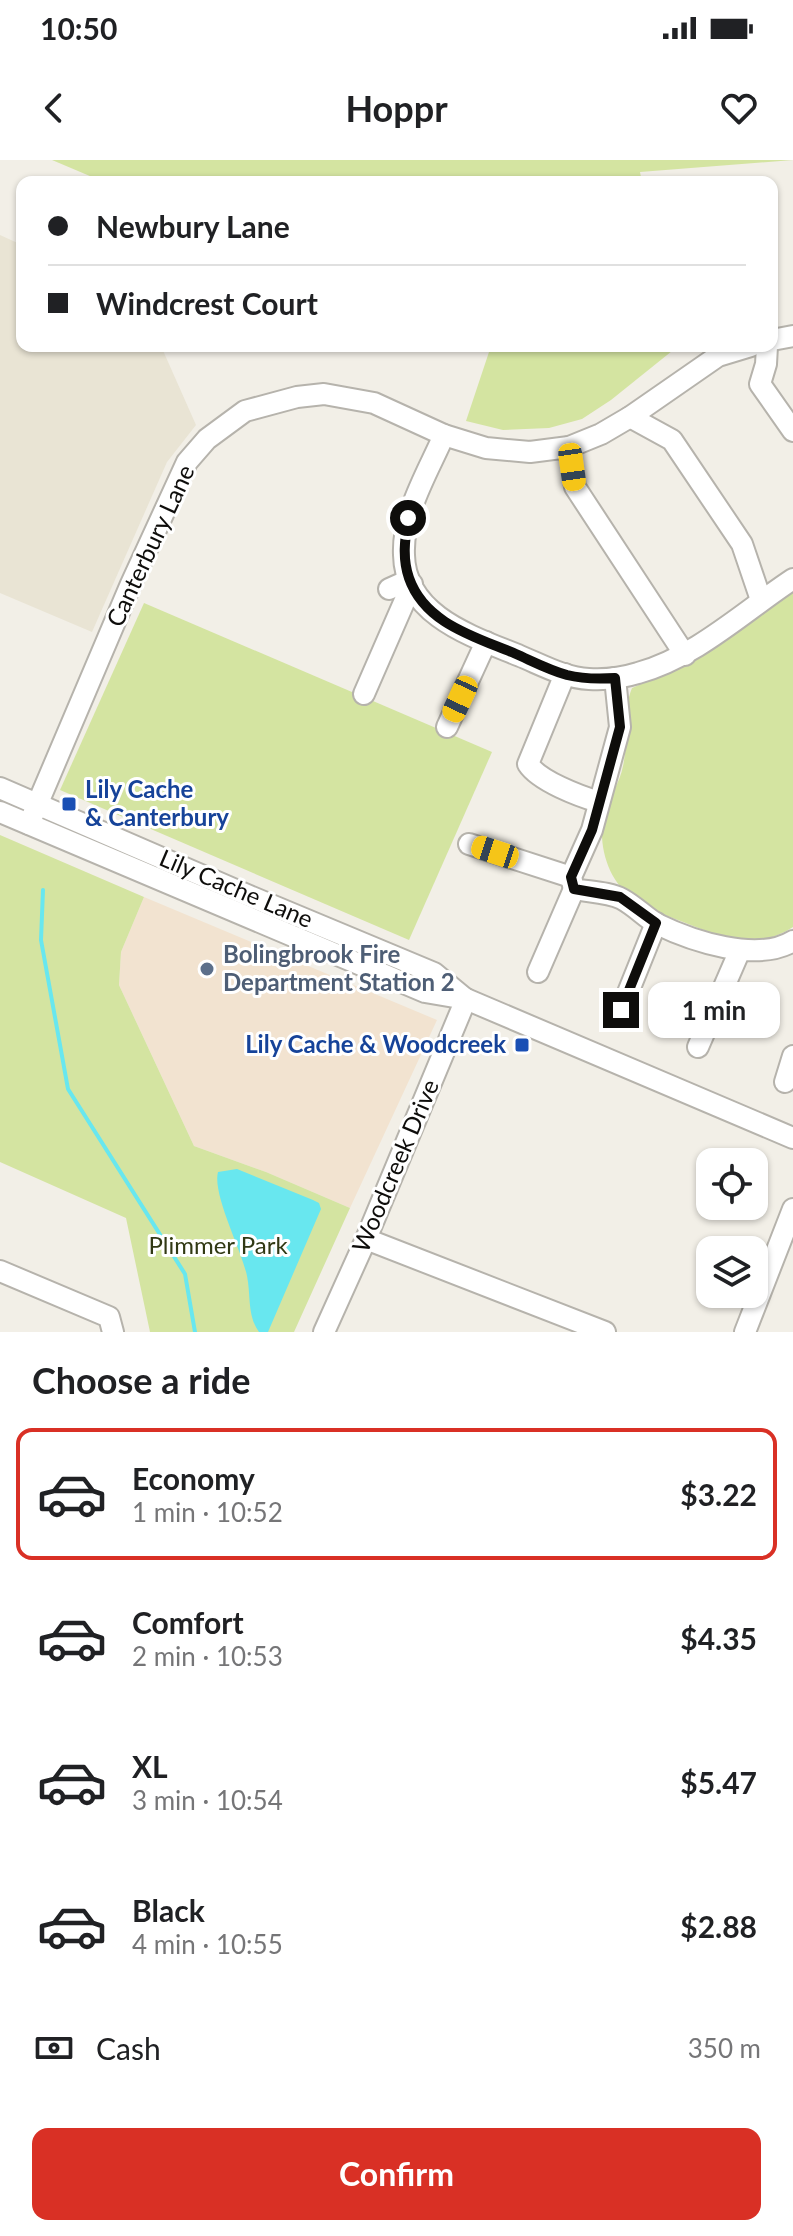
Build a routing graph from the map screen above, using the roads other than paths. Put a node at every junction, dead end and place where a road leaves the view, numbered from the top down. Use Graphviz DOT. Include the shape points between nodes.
graph roads {
  1 [pos="731,352"];
  2 [pos="767,352"];
  3 [pos="630,417"];
  4 [pos="793,431"];
  5 [pos="444,435"];
  6 [pos="569,447"];
  7 [pos="793,579"];
  8 [pos="411,582"];
  9 [pos="389,589"];
  10 [pos="761,600"];
  11 [pos="486,642"];
  12 [pos="685,655"];
  13 [pos="565,674"];
  14 [pos="615,678"];
  15 [pos="364,694"];
  16 [pos="447,727"];
  17 [pos="0,788"];
  18 [pos="599,802"];
  19 [pos="37,804"];
  20 [pos="0,812"];
  21 [pos="29,824"];
  22 [pos="469,844"];
  23 [pos="572,883"];
  24 [pos="656,923"];
  25 [pos="792,947"];
  26 [pos="740,950"];
  27 [pos="538,972"];
  28 [pos="466,999"];
  29 [pos="621,1010"];
  30 [pos="698,1047"];
  31 [pos="793,1056"];
  32 [pos="785,1082"];
  33 [pos="793,1138"];
  34 [pos="793,1209"];
  35 [pos="366,1239"];
  36 [pos="0,1271"];
  37 [pos="113,1332"];
  38 [pos="324,1332"];
  39 [pos="605,1332"];
  40 [pos="745,1332"];
  1 -- 3 [label="street, Canterbury Lane"];
  2 -- 4 [label="street" via="760,384"];
  3 -- 6 [label="street, Canterbury Lane"];
  3 -- 10 [label="street" via="672,440 742,544"];
  5 -- 6 [label="street, Canterbury Lane" via="501,450"];
  5 -- 8 [label="street" via="408,518 403,556"];
  5 -- 19 [label="street, Canterbury Lane" via="374,403 324,394 245,411 207,439 187,462"];
  6 -- 12 [label="street" via="575,487"];
  7 -- 10 [label="street"];
  8 -- 9 [label="street"];
  8 -- 11 [label="street" via="424,605"];
  8 -- 15 [label="street"];
  10 -- 12 [label="street"];
  11 -- 13 [label="street"];
  11 -- 16 [label="street"];
  12 -- 14 [label="street"];
  13 -- 14 [label="street"];
  13 -- 18 [label="street" via="528,764 556,784"];
  14 -- 18 [label="street" via="620,727"];
  17 -- 19 [label="street, Lily Cache Lane"];
  18 -- 23 [label="street"];
  19 -- 21 [label="street, Canterbury Lane"];
  19 -- 28 [label="street, Lily Cache Lane" via="434,973"];
  20 -- 21 [label="street, Lily Cache Lane"];
  21 -- 28 [label="street, Lily Cache Lane" via="425,992"];
  22 -- 23 [label="street"];
  23 -- 24 [label="street" via="620,897"];
  23 -- 27 [label="street"];
  24 -- 26 [label="street"];
  24 -- 29 [label="street"];
  25 -- 26 [label="street"];
  26 -- 30 [label="street"];
  28 -- 33 [label="street, Lily Cache Lane"];
  28 -- 35 [label="street, Woodcreek Drive"];
  31 -- 32 [label="street"];
  34 -- 40 [label="street"];
  35 -- 38 [label="street, Woodcreek Drive"];
  35 -- 39 [label="street"];
  36 -- 37 [label="street" via="109,1317"];
}
